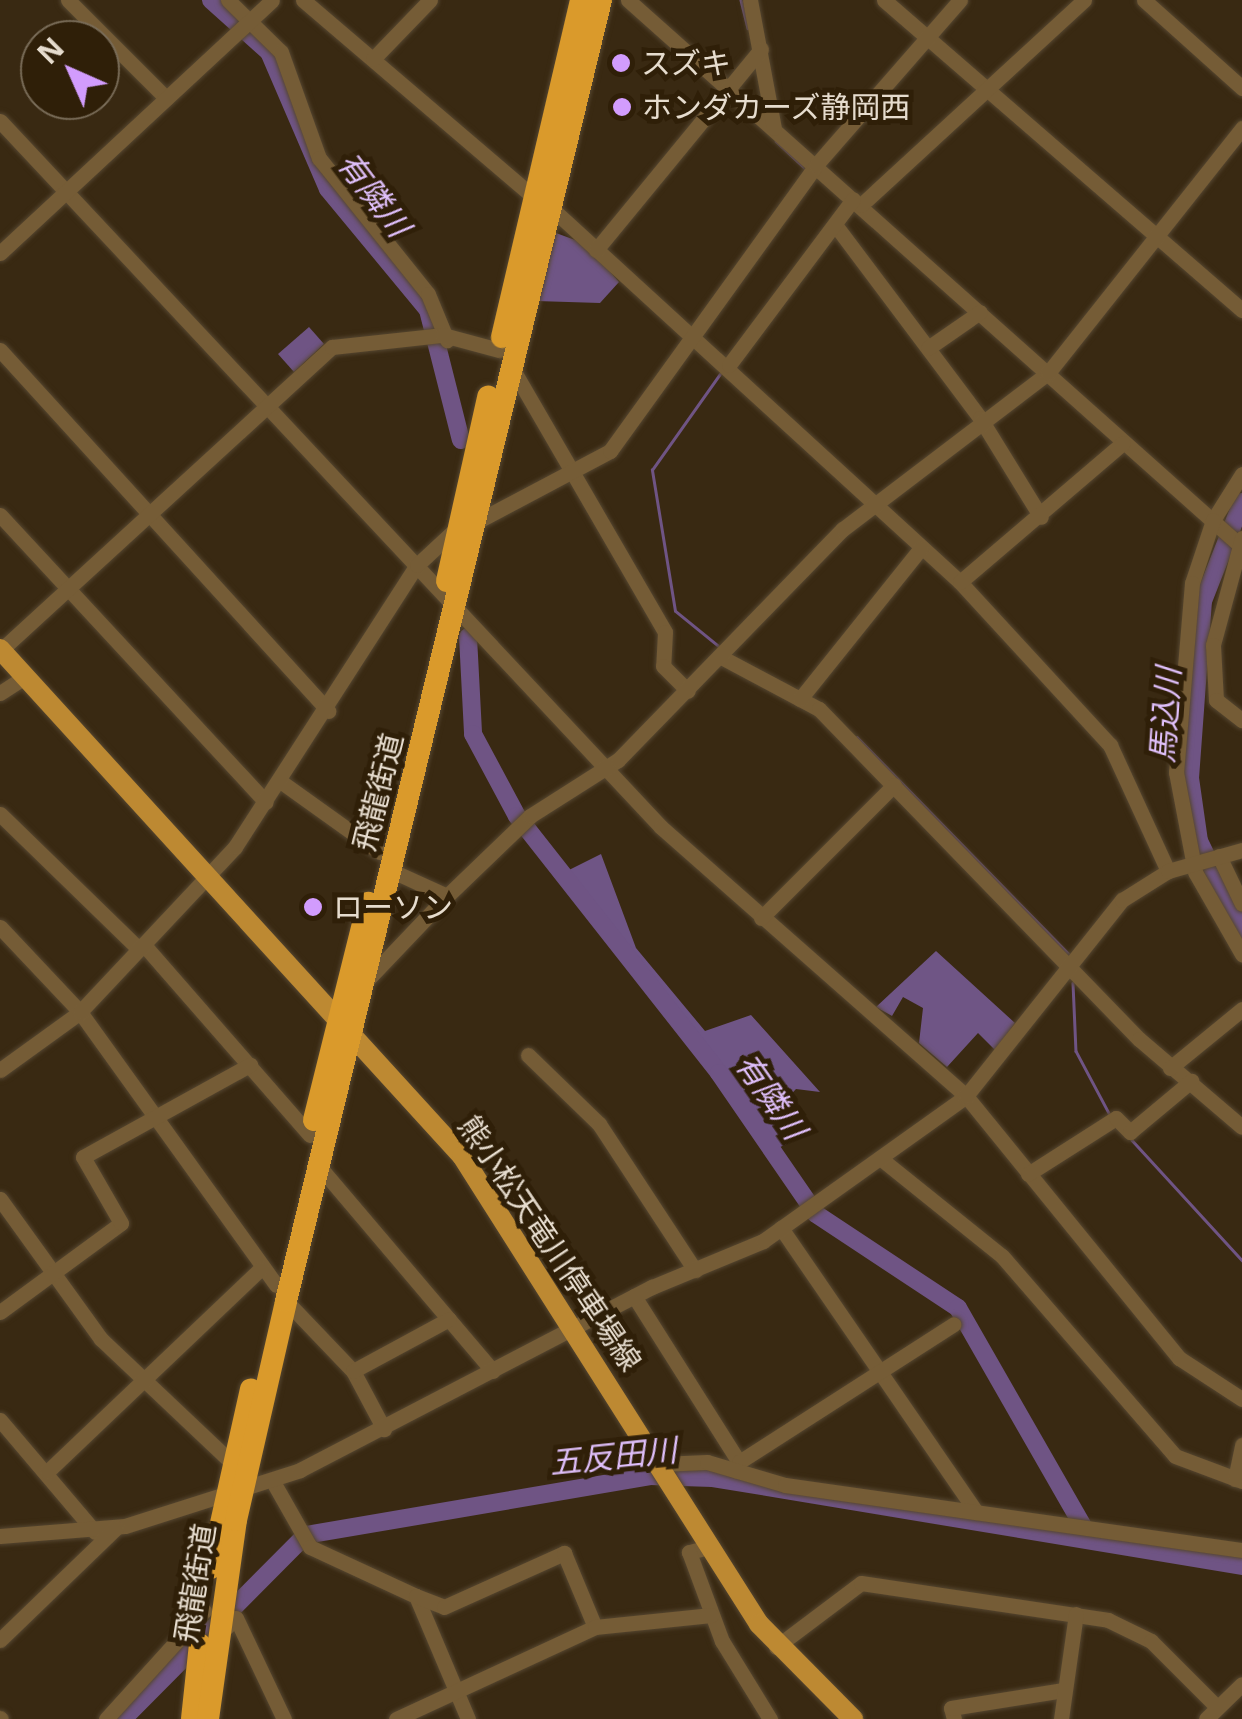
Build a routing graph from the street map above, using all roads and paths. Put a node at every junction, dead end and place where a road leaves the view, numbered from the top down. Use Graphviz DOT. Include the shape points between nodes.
graph roads {
  1 [pos="68,0"];
  2 [pos="228,0"];
  3 [pos="272,0"];
  4 [pos="304,0"];
  5 [pos="430,0"];
  6 [pos="582,0"];
  7 [pos="602,0"];
  8 [pos="628,0"];
  9 [pos="884,0"];
  10 [pos="960,0"];
  11 [pos="1084,0"];
  12 [pos="1144,0"];
  13 [pos="752,1"];
  14 [pos="248,22"];
  15 [pos="930,37"];
  16 [pos="761,48"];
  17 [pos="372,59"];
  18 [pos="727,86"];
  19 [pos="990,86"];
  20 [pos="1242,88"];
  21 [pos="166,98"];
  22 [pos="0,121"];
  23 [pos="774,128"];
  24 [pos="1242,128"];
  25 [pos="816,166"];
  26 [pos="68,190"];
  27 [pos="540,200"];
  28 [pos="857,202"];
  29 [pos="836,226"];
  30 [pos="1158,232"];
  31 [pos="596,250"];
  32 [pos="0,252"];
  33 [pos="1242,310"];
  34 [pos="980,312"];
  35 [pos="439,338"];
  36 [pos="693,338"];
  37 [pos="928,348"];
  38 [pos="0,350"];
  39 [pos="505,357"];
  40 [pos="729,365"];
  41 [pos="1048,372"];
  42 [pos="267,405"];
  43 [pos="980,418"];
  44 [pos="1124,443"];
  45 [pos="1242,474"];
  46 [pos="578,475"];
  47 [pos="874,504"];
  48 [pos="0,514"];
  49 [pos="147,514"];
  50 [pos="1041,517"];
  51 [pos="1215,522"];
  52 [pos="467,525"];
  53 [pos="1240,543"];
  54 [pos="921,548"];
  55 [pos="417,566"];
  56 [pos="960,582"];
  57 [pos="68,588"];
  58 [pos="449,602"];
  59 [pos="0,650"];
  60 [pos="725,653"];
  61 [pos="26,676"];
  62 [pos="688,692"];
  63 [pos="0,693"];
  64 [pos="803,696"];
  65 [pos="328,711"];
  66 [pos="1242,720"];
  67 [pos="604,768"];
  68 [pos="280,781"];
  69 [pos="894,784"];
  70 [pos="266,802"];
  71 [pos="0,814"];
  72 [pos="1242,850"];
  73 [pos="1218,856"];
  74 [pos="385,861"];
  75 [pos="1194,863"];
  76 [pos="1168,871"];
  77 [pos="209,874"];
  78 [pos="447,896"];
  79 [pos="1242,904"];
  80 [pos="761,918"];
  81 [pos="0,927"];
  82 [pos="142,947"];
  83 [pos="1242,954"];
  84 [pos="1071,964"];
  85 [pos="366,981"];
  86 [pos="1242,1010"];
  87 [pos="80,1012"];
  88 [pos="348,1024"];
  89 [pos="528,1055"];
  90 [pos="250,1065"];
  91 [pos="1170,1068"];
  92 [pos="0,1070"];
  93 [pos="1191,1081"];
  94 [pos="966,1096"];
  95 [pos="158,1123"];
  96 [pos="1242,1127"];
  97 [pos="310,1135"];
  98 [pos="880,1158"];
  99 [pos="318,1165"];
  100 [pos="1028,1174"];
  101 [pos="0,1199"];
  102 [pos="781,1228"];
  103 [pos="695,1270"];
  104 [pos="53,1272"];
  105 [pos="274,1285"];
  106 [pos="634,1296"];
  107 [pos="0,1312"];
  108 [pos="449,1319"];
  109 [pos="954,1324"];
  110 [pos="574,1328"];
  111 [pos="493,1371"];
  112 [pos="353,1372"];
  113 [pos="882,1373"];
  114 [pos="146,1383"];
  115 [pos="1242,1399"];
  116 [pos="0,1420"];
  117 [pos="384,1429"];
  118 [pos="1242,1445"];
  119 [pos="232,1463"];
  120 [pos="738,1466"];
  121 [pos="661,1467"];
  122 [pos="47,1472"];
  123 [pos="272,1480"];
  124 [pos="1238,1480"];
  125 [pos="234,1491"];
  126 [pos="976,1512"];
  127 [pos="116,1528"];
  128 [pos="94,1532"];
  129 [pos="0,1536"];
  130 [pos="712,1546"];
  131 [pos="1242,1550"];
  132 [pos="416,1596"];
  133 [pos="1076,1614"];
  134 [pos="711,1615"];
  135 [pos="210,1626"];
  136 [pos="595,1627"];
  137 [pos="0,1640"];
  138 [pos="776,1647"];
  139 [pos="1242,1684"];
  140 [pos="1064,1690"];
  141 [pos="458,1691"];
  142 [pos="1212,1713"];
  143 [pos="106,1719"];
  144 [pos="192,1719"];
  145 [pos="208,1719"];
  146 [pos="284,1719"];
  147 [pos="396,1719"];
  148 [pos="468,1719"];
  149 [pos="770,1719"];
  150 [pos="853,1719"];
  151 [pos="954,1719"];
  152 [pos="1061,1719"];
  1 -- 21 [label="street"];
  2 -- 14 [label="street"];
  3 -- 14 [label="street"];
  4 -- 17 [label="street"];
  5 -- 17 [label="street"];
  6 -- 27 [label="highway, 飛龍街道"];
  7 -- 27 [label="highway, 飛龍街道"];
  8 -- 18 [label="street"];
  9 -- 15 [label="street"];
  10 -- 15 [label="street"];
  11 -- 19 [label="street"];
  12 -- 20 [label="street"];
  13 -- 16 [label="street"];
  14 -- 21 [label="street"];
  14 -- 35 [label="street" via="281,52 319,158 428,294"];
  15 -- 19 [label="street"];
  15 -- 25 [label="street"];
  16 -- 18 [label="street"];
  16 -- 23 [label="street"];
  17 -- 27 [label="street"];
  18 -- 23 [label="street"];
  18 -- 31 [label="street"];
  19 -- 28 [label="street"];
  19 -- 30 [label="street"];
  21 -- 26 [label="street"];
  22 -- 26 [label="street"];
  23 -- 25 [label="street"];
  24 -- 30 [label="street"];
  25 -- 28 [label="street"];
  25 -- 36 [label="street"];
  26 -- 32 [label="street"];
  26 -- 42 [label="street"];
  27 -- 31 [label="street"];
  27 -- 39 [label="highway, 飛龍街道"];
  28 -- 29 [label="street"];
  28 -- 34 [label="street"];
  29 -- 37 [label="street"];
  29 -- 40 [label="street"];
  30 -- 33 [label="street"];
  30 -- 41 [label="street"];
  31 -- 36 [label="street"];
  34 -- 37 [label="street"];
  34 -- 41 [label="street"];
  35 -- 39 [label="street"];
  35 -- 42 [label="street" via="375,336 332,347"];
  36 -- 40 [label="street"];
  36 -- 46 [label="street" via="618,442"];
  37 -- 43 [label="street"];
  38 -- 49 [label="street"];
  39 -- 46 [label="street"];
  39 -- 52 [label="highway, 飛龍街道"];
  40 -- 47 [label="street"];
  41 -- 43 [label="street"];
  41 -- 44 [label="street"];
  42 -- 49 [label="street"];
  42 -- 55 [label="street"];
  43 -- 47 [label="street"];
  43 -- 50 [label="street"];
  44 -- 50 [label="street"];
  44 -- 51 [label="street"];
  45 -- 51 [label="street"];
  46 -- 52 [label="street"];
  46 -- 62 [label="street" via="603,515 612,553 665,632 662,666"];
  47 -- 54 [label="street"];
  47 -- 60 [label="street"];
  48 -- 57 [label="street"];
  49 -- 57 [label="street"];
  49 -- 65 [label="street"];
  50 -- 56 [label="street"];
  51 -- 53 [label="street"];
  51 -- 75 [label="street" via="1192,583 1179,730"];
  52 -- 55 [label="street"];
  52 -- 58 [label="highway, 飛龍街道"];
  53 -- 66 [label="street" via="1213,645 1216,700"];
  54 -- 56 [label="street"];
  54 -- 64 [label="street"];
  55 -- 58 [label="street"];
  55 -- 65 [label="street"];
  56 -- 76 [label="street" via="1110,745"];
  57 -- 59 [label="street"];
  57 -- 70 [label="street"];
  58 -- 67 [label="street"];
  58 -- 74 [label="highway, 飛龍街道"];
  59 -- 61 [label="main road, 熊小松天竜川停車場線"];
  60 -- 62 [label="street"];
  60 -- 64 [label="street"];
  61 -- 63 [label="street"];
  61 -- 77 [label="main road, 熊小松天竜川停車場線"];
  62 -- 67 [label="street"];
  64 -- 69 [label="street"];
  65 -- 68 [label="street"];
  67 -- 78 [label="street" via="530,816"];
  67 -- 80 [label="street"];
  68 -- 70 [label="street"];
  68 -- 74 [label="street"];
  69 -- 80 [label="street"];
  69 -- 84 [label="street"];
  70 -- 77 [label="street"];
  71 -- 82 [label="street"];
  72 -- 73 [label="street"];
  73 -- 75 [label="street"];
  73 -- 79 [label="street"];
  74 -- 78 [label="street"];
  74 -- 85 [label="highway, 飛龍街道"];
  74 -- 88 [label="highway, 飛龍街道"];
  75 -- 76 [label="street"];
  75 -- 83 [label="street"];
  76 -- 84 [label="street" via="1122,900"];
  77 -- 82 [label="street"];
  77 -- 88 [label="main road, 熊小松天竜川停車場線"];
  78 -- 85 [label="street"];
  80 -- 94 [label="street"];
  81 -- 87 [label="street"];
  82 -- 87 [label="street"];
  82 -- 90 [label="street"];
  84 -- 91 [label="street"];
  84 -- 94 [label="street"];
  85 -- 88 [label="highway, 飛龍街道"];
  86 -- 91 [label="street"];
  87 -- 92 [label="street"];
  87 -- 95 [label="street"];
  88 -- 97 [label="highway, 飛龍街道"];
  88 -- 99 [label="highway, 飛龍街道"];
  88 -- 110 [label="main road, 熊小松天竜川停車場線" via="462,1156"];
  89 -- 103 [label="street" via="599,1124"];
  90 -- 95 [label="street"];
  90 -- 97 [label="street"];
  91 -- 93 [label="street"];
  93 -- 96 [label="street"];
  93 -- 100 [label="street" via="1130,1132 1114,1121"];
  94 -- 98 [label="street"];
  94 -- 100 [label="street"];
  95 -- 104 [label="street" via="83,1157 121,1223"];
  95 -- 105 [label="street"];
  97 -- 105 [label="highway, 飛龍街道"];
  98 -- 102 [label="street"];
  98 -- 124 [label="street" via="1002,1256 1175,1456"];
  99 -- 105 [label="highway, 飛龍街道"];
  99 -- 108 [label="street"];
  100 -- 115 [label="street" via="1179,1358"];
  101 -- 104 [label="street"];
  102 -- 103 [label="street"];
  102 -- 113 [label="street"];
  103 -- 106 [label="street"];
  104 -- 107 [label="street"];
  104 -- 114 [label="street"];
  105 -- 112 [label="street"];
  105 -- 114 [label="street"];
  105 -- 119 [label="highway, 飛龍街道"];
  105 -- 125 [label="highway, 飛龍街道"];
  106 -- 110 [label="street"];
  106 -- 120 [label="street"];
  108 -- 111 [label="street"];
  108 -- 112 [label="street"];
  109 -- 113 [label="street"];
  110 -- 111 [label="street"];
  110 -- 121 [label="main road, 熊小松天竜川停車場線"];
  111 -- 117 [label="street"];
  112 -- 117 [label="street"];
  113 -- 120 [label="street"];
  113 -- 126 [label="street"];
  114 -- 119 [label="street"];
  114 -- 122 [label="street"];
  116 -- 122 [label="street"];
  117 -- 123 [label="street"];
  118 -- 124 [label="street"];
  119 -- 125 [label="highway, 飛龍街道"];
  120 -- 121 [label="street"];
  120 -- 126 [label="street"];
  121 -- 130 [label="main road, 熊小松天竜川停車場線"];
  122 -- 128 [label="street"];
  123 -- 125 [label="street"];
  123 -- 132 [label="street" via="305,1542"];
  125 -- 127 [label="street"];
  125 -- 135 [label="highway, 飛龍街道"];
  126 -- 131 [label="street"];
  127 -- 128 [label="street"];
  127 -- 137 [label="street"];
  128 -- 129 [label="street"];
  130 -- 134 [label="street" via="688,1552"];
  130 -- 138 [label="main road, 熊小松天竜川停車場線"];
  132 -- 136 [label="street" via="444,1607 564,1553"];
  132 -- 141 [label="street"];
  133 -- 138 [label="street" via="861,1583"];
  133 -- 140 [label="street"];
  133 -- 142 [label="street" via="1150,1641"];
  134 -- 136 [label="street"];
  134 -- 149 [label="street"];
  135 -- 143 [label="street"];
  135 -- 144 [label="highway, 飛龍街道"];
  135 -- 145 [label="highway, 飛龍街道"];
  135 -- 146 [label="street" via="236,1618"];
  136 -- 141 [label="street"];
  138 -- 150 [label="main road, 熊小松天竜川停車場線"];
  139 -- 142 [label="street"];
  140 -- 151 [label="street" via="951,1708"];
  140 -- 152 [label="street"];
  141 -- 147 [label="street"];
  141 -- 148 [label="street"];
}
